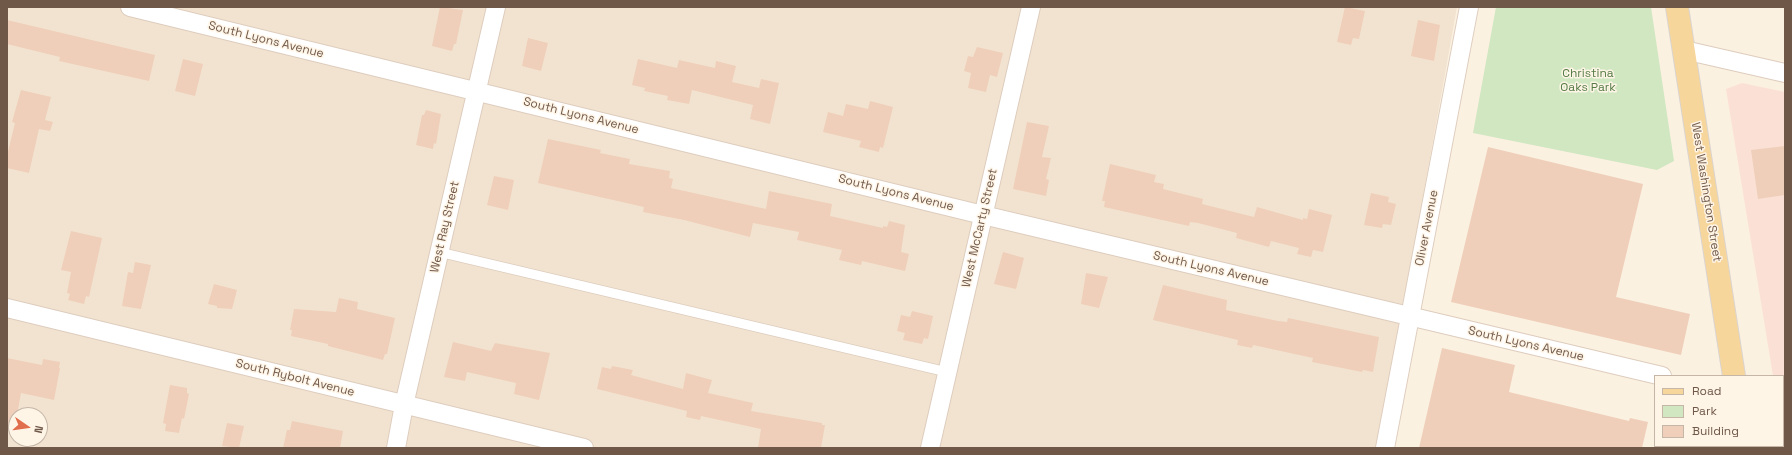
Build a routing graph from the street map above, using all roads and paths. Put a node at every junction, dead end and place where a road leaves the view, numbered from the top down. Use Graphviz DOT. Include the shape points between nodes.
graph roads {
  1 [pos="130,7"];
  2 [pos="496,7"];
  3 [pos="1031,7"];
  4 [pos="1469,7"];
  5 [pos="1677,7"];
  6 [pos="1684,50"];
  7 [pos="1785,73"];
  8 [pos="477,91"];
  9 [pos="983,215"];
  10 [pos="439,252"];
  11 [pos="7,308"];
  12 [pos="1410,316"];
  13 [pos="947,372"];
  14 [pos="1658,375"];
  15 [pos="1734,375"];
  16 [pos="404,405"];
  17 [pos="396,448"];
  18 [pos="584,448"];
  19 [pos="930,448"];
  20 [pos="1385,448"];
  1 -- 8 [label="street, South Lyons Avenue"];
  2 -- 8 [label="street, West Ray Street"];
  3 -- 9 [label="street, West McCarty Street"];
  4 -- 12 [label="street, Oliver Avenue"];
  5 -- 6 [label="main road, West Washington Street"];
  6 -- 7 [label="street"];
  6 -- 15 [label="main road, West Washington Street"];
  8 -- 9 [label="street, South Lyons Avenue"];
  8 -- 10 [label="street, West Ray Street"];
  9 -- 12 [label="street, South Lyons Avenue"];
  9 -- 13 [label="street, West McCarty Street"];
  10 -- 13 [label="lane"];
  10 -- 16 [label="street, West Ray Street"];
  11 -- 16 [label="street, South Rybolt Avenue"];
  12 -- 14 [label="street, South Lyons Avenue"];
  12 -- 20 [label="street, Oliver Avenue"];
  13 -- 19 [label="street, West McCarty Street"];
  16 -- 17 [label="street, West Ray Street"];
  16 -- 18 [label="street, South Rybolt Avenue"];
}
